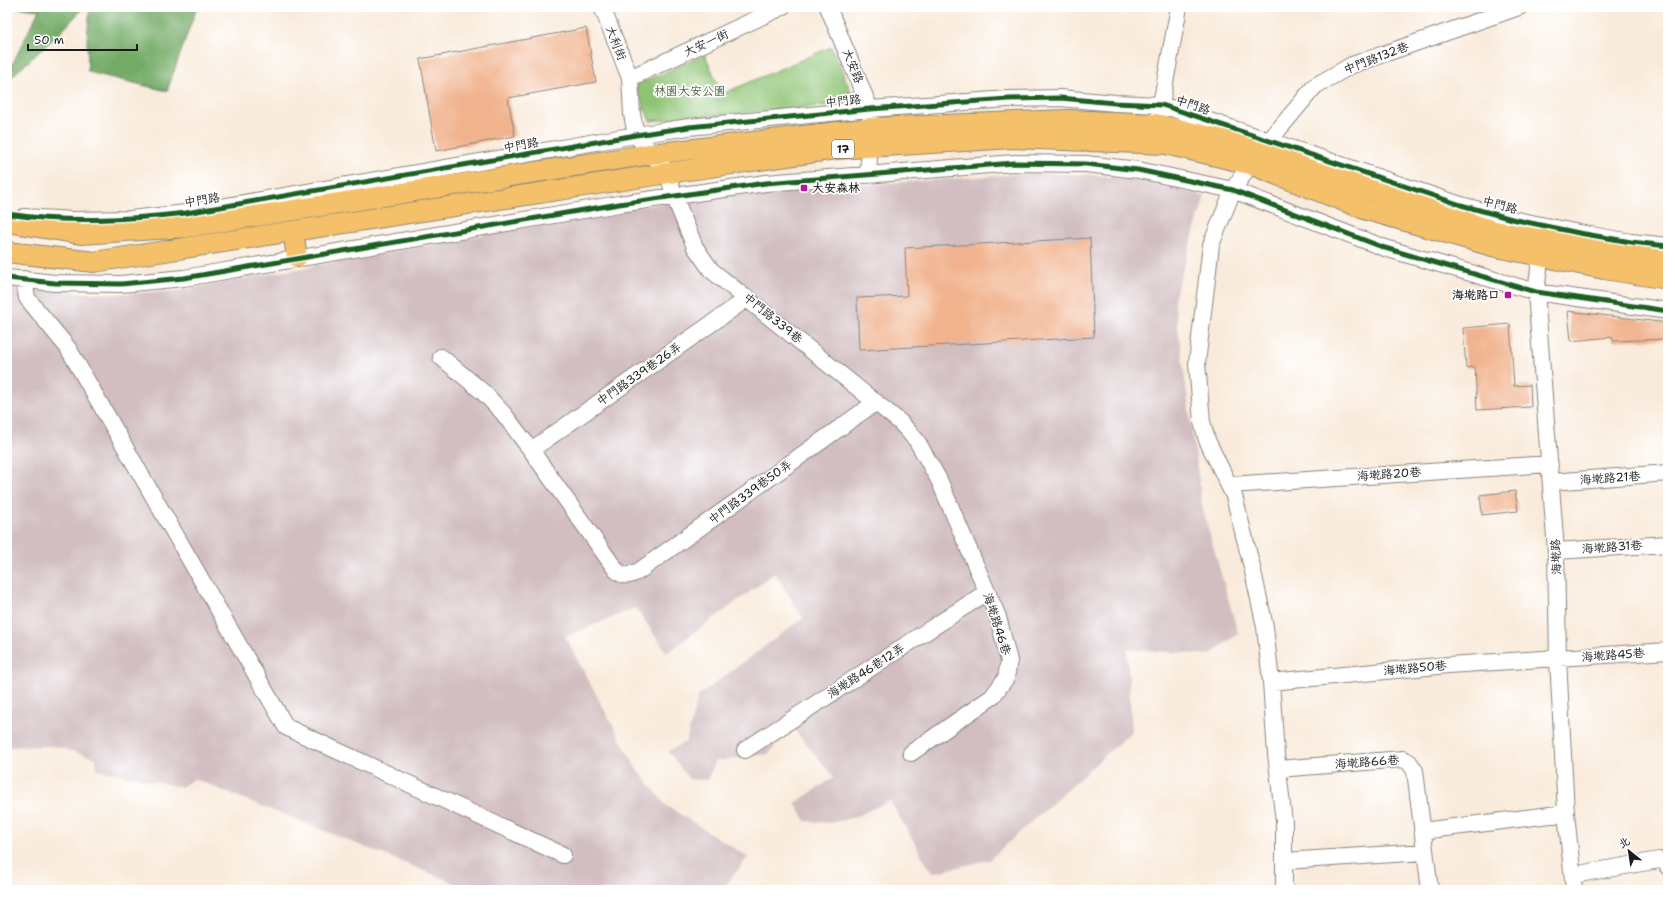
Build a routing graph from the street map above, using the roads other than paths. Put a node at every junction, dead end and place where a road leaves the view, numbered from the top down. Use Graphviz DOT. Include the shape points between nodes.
graph roads {
  1 [pos="602,7"];
  2 [pos="782,7"];
  3 [pos="828,7"];
  4 [pos="1179,7"];
  5 [pos="1519,7"];
  6 [pos="630,78"];
  7 [pos="1162,105"];
  8 [pos="870,109"];
  9 [pos="1156,124"];
  10 [pos="636,135"];
  11 [pos="870,138"];
  12 [pos="1261,152"];
  13 [pos="651,154"];
  14 [pos="668,173"];
  15 [pos="868,175"];
  16 [pos="1233,190"];
  17 [pos="348,193"];
  18 [pos="674,196"];
  19 [pos="7,214"];
  20 [pos="364,220"];
  21 [pos="7,222"];
  22 [pos="293,231"];
  23 [pos="1544,241"];
  24 [pos="376,244"];
  25 [pos="1668,246"];
  26 [pos="7,252"];
  27 [pos="297,258"];
  28 [pos="1668,262"];
  29 [pos="7,278"];
  30 [pos="24,279"];
  31 [pos="1668,279"];
  32 [pos="1536,292"];
  33 [pos="748,298"];
  34 [pos="1668,311"];
  35 [pos="441,357"];
  36 [pos="876,402"];
  37 [pos="531,450"];
  38 [pos="1550,464"];
  39 [pos="1668,473"];
  40 [pos="939,480"];
  41 [pos="1552,482"];
  42 [pos="1229,485"];
  43 [pos="1668,544"];
  44 [pos="1556,551"];
  45 [pos="987,592"];
  46 [pos="1668,651"];
  47 [pos="1558,659"];
  48 [pos="1271,682"];
  49 [pos="745,750"];
  50 [pos="911,754"];
  51 [pos="1278,769"];
  52 [pos="1566,813"];
  53 [pos="1422,831"];
  54 [pos="1425,852"];
  55 [pos="563,855"];
  56 [pos="1285,861"];
  57 [pos="1668,867"];
  58 [pos="1574,882"];
  59 [pos="1284,890"];
  60 [pos="1430,890"];
  1 -- 6 [label="street, 大利街"];
  2 -- 6 [label="street, 大安一街"];
  3 -- 8 [label="street, 大安路"];
  4 -- 7 [label="street"];
  5 -- 12 [label="street, 中門路132巷" via="1352,65 1315,86"];
  6 -- 10 [label="street, 大利街"];
  7 -- 8 [label="street, 中門路" via="1060,98 1008,99"];
  7 -- 9 [label="street"];
  7 -- 12 [label="street, 中門路" via="1192,116"];
  8 -- 10 [label="street, 中門路" via="697,126"];
  8 -- 11 [label="street, 大安路"];
  9 -- 11 [label="main road, 中門路 / 17" via="1068,120"];
  9 -- 12 [label="main road, 中門路 / 17" via="1240,144"];
  10 -- 13 [label="street, 中門路339巷"];
  10 -- 17 [label="street, 中門路"];
  11 -- 12 [label="main road, 中門路 / 17" via="1012,138 1166,144"];
  11 -- 13 [label="main road, 中門路 / 17"];
  11 -- 14 [label="main road, 中門路 / 17" via="836,149"];
  11 -- 15 [label="street, 大安路"];
  12 -- 16 [label="street, 中門路132巷"];
  12 -- 23 [label="street, 中門路" via="1512,219"];
  12 -- 23 [label="main road, 中門路 / 17" via="1367,210 1492,246"];
  13 -- 14 [label="street, 中門路339巷"];
  13 -- 17 [label="main road, 中門路 / 17"];
  14 -- 18 [label="street, 中門路339巷"];
  14 -- 20 [label="main road, 中門路 / 17"];
  15 -- 16 [label="street" via="1014,163 1086,164 1138,170"];
  15 -- 18 [label="street" via="766,183"];
  16 -- 32 [label="street" via="1386,248"];
  16 -- 42 [label="street, 中門路132巷" via="1211,245 1197,363 1202,422 1207,440"];
  17 -- 19 [label="street, 中門路" via="130,219 72,220"];
  17 -- 20 [label="street"];
  17 -- 21 [label="main road, 中門路 / 17" via="186,226 81,234"];
  18 -- 24 [label="street"];
  18 -- 33 [label="street, 中門路339巷" via="694,247 711,270"];
  20 -- 22 [label="main road, 中門路 / 17"];
  20 -- 24 [label="street"];
  22 -- 26 [label="main road, 中門路 / 17" via="94,262"];
  22 -- 27 [label="main road"];
  23 -- 25 [label="street, 中門路" via="1631,242"];
  23 -- 28 [label="main road, 中門路 / 17"];
  23 -- 31 [label="main road, 中門路 / 17" via="1604,269"];
  23 -- 32 [label="street, 海墘路"];
  24 -- 27 [label="street"];
  27 -- 30 [label="street" via="184,278 121,284 55,283"];
  29 -- 30 [label="street"];
  30 -- 55 [label="street" via="27,298 68,348 286,727"];
  32 -- 34 [label="street"];
  32 -- 38 [label="street, 海墘路"];
  33 -- 36 [label="street, 中門路339巷"];
  33 -- 37 [label="street, 中門路339巷26弄"];
  35 -- 37 [label="street" via="484,393"];
  36 -- 37 [label="street, 中門路339巷50弄" via="630,576 622,576 616,570"];
  36 -- 40 [label="street, 中門路339巷" via="900,422 917,441"];
  38 -- 41 [label="street, 海墘路"];
  38 -- 42 [label="street, 海墘路20巷"];
  39 -- 41 [label="street, 海墘路21巷"];
  40 -- 45 [label="street, 海墘路46巷"];
  41 -- 44 [label="street, 海墘路"];
  42 -- 48 [label="street, 中門路132巷" via="1252,567 1265,628"];
  43 -- 44 [label="street, 海墘路31巷"];
  44 -- 47 [label="street, 海墘路"];
  45 -- 49 [label="street, 海墘路46巷12弄"];
  45 -- 50 [label="street, 海墘路46巷" via="998,617 1009,661 1006,678 992,697"];
  46 -- 47 [label="street, 海墘路45巷"];
  47 -- 48 [label="street, 海墘路50巷" via="1448,665"];
  47 -- 52 [label="street, 海墘路"];
  48 -- 51 [label="street, 中門路132巷"];
  51 -- 53 [label="street, 海墘路66巷" via="1403,758 1410,762 1414,771"];
  51 -- 56 [label="street, 中門路132巷"];
  52 -- 53 [label="street"];
  52 -- 58 [label="street, 海墘路"];
  53 -- 54 [label="street, 海墘路66巷"];
  54 -- 56 [label="street"];
  54 -- 60 [label="street, 海墘路66巷"];
  56 -- 59 [label="street, 中門路132巷"];
  57 -- 58 [label="street" via="1665,862 1659,860"];
}
